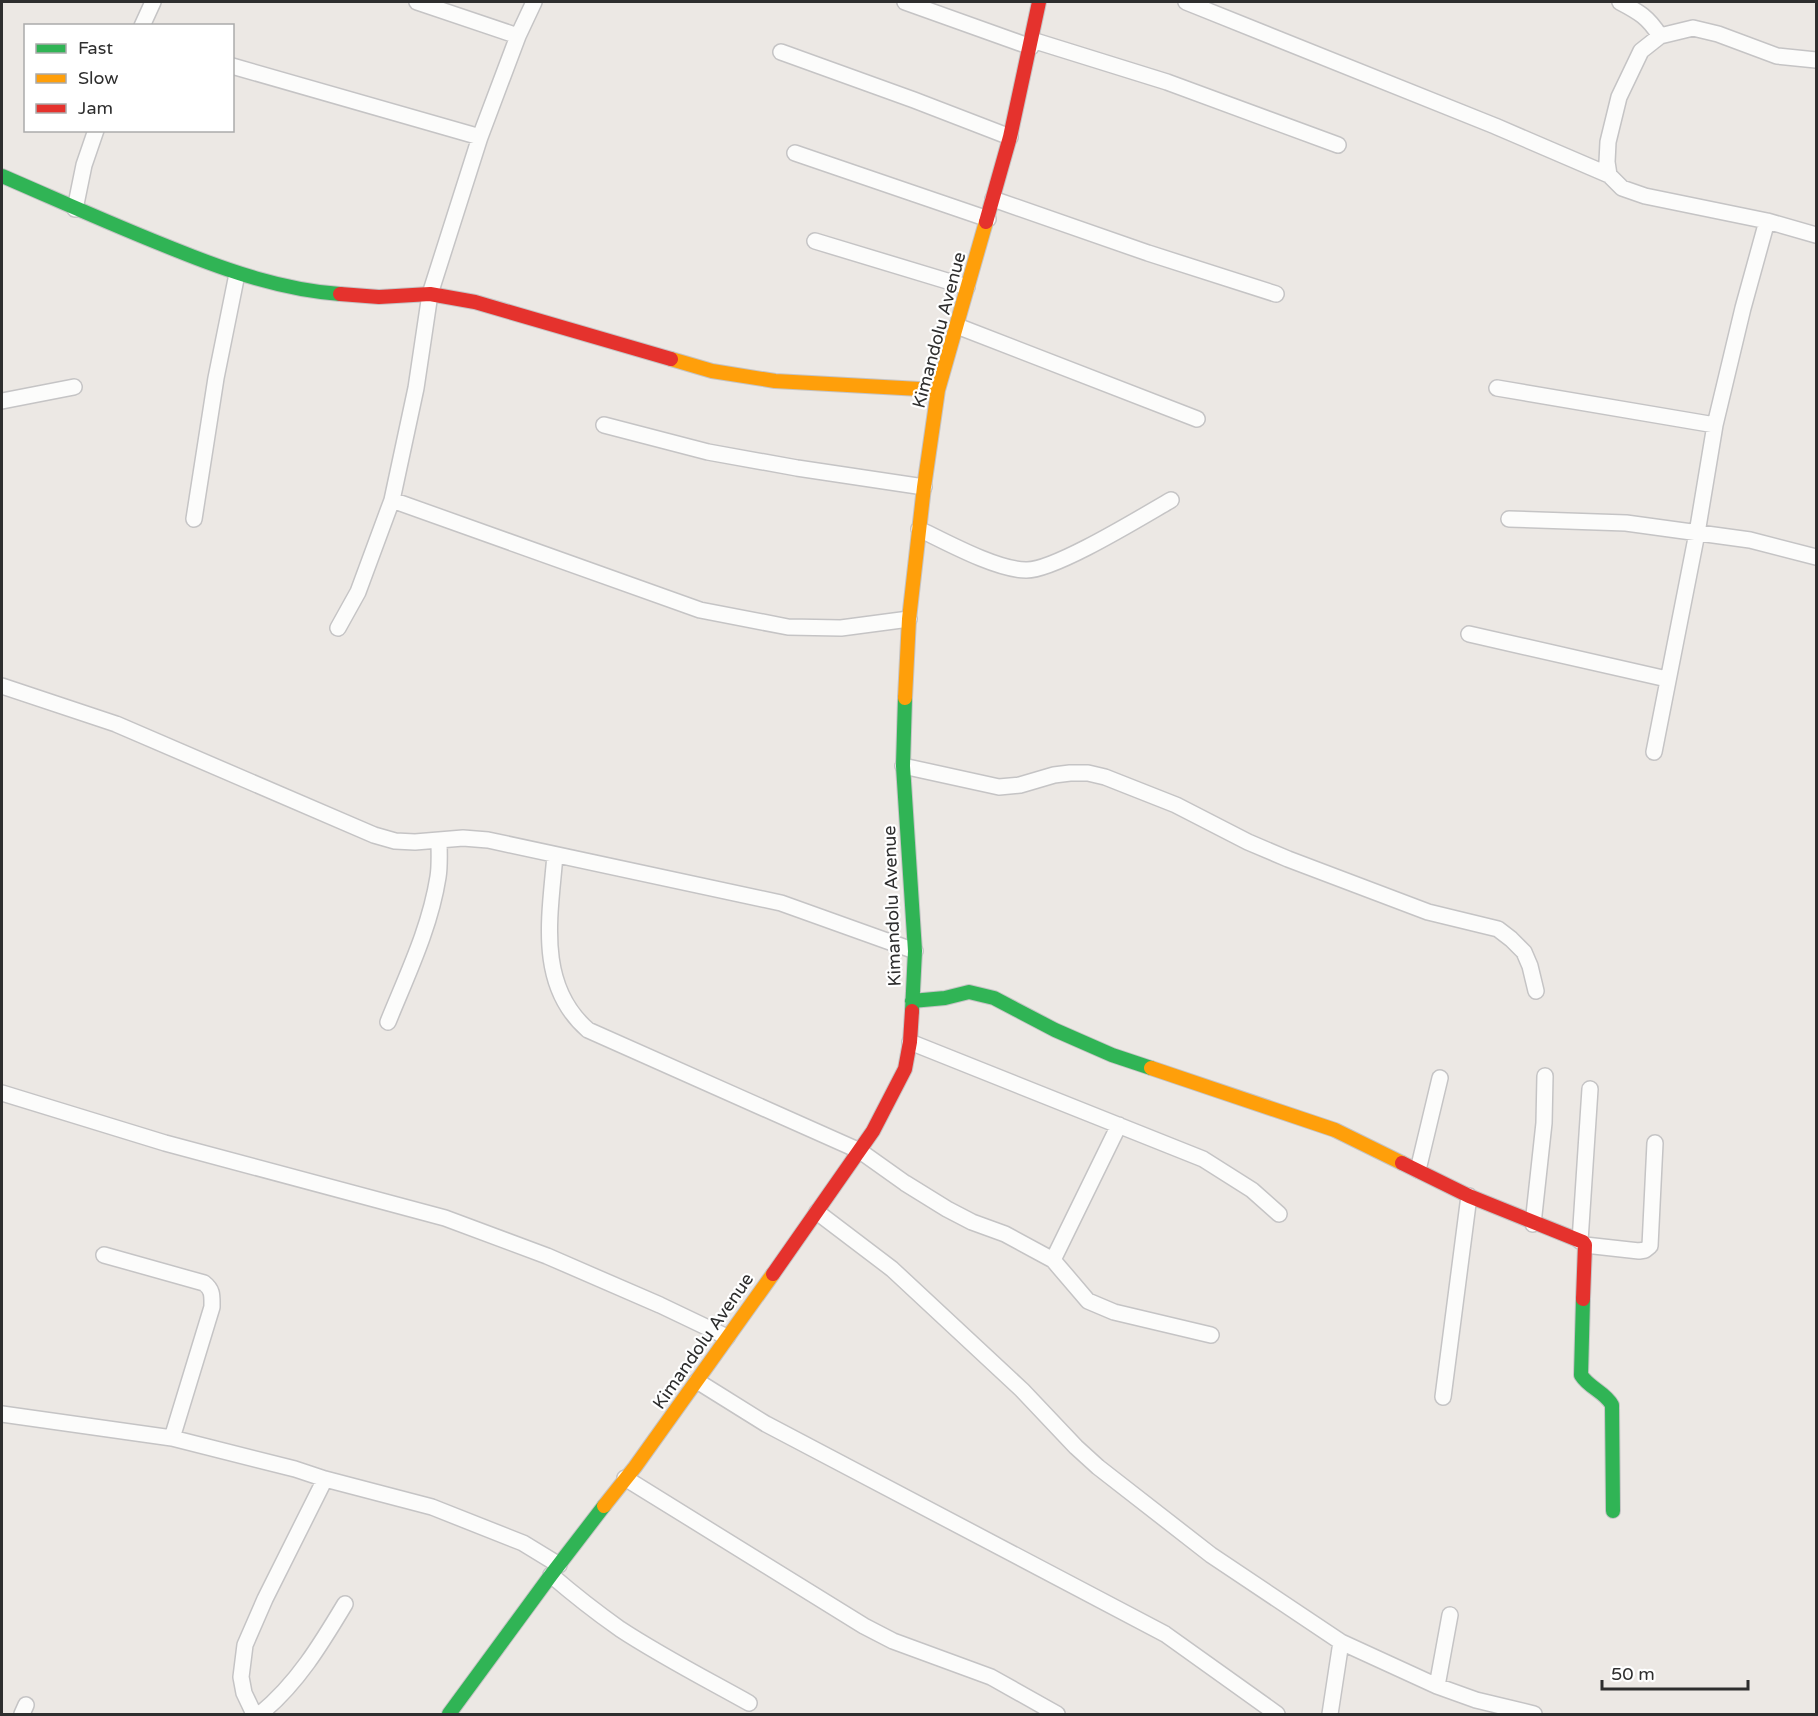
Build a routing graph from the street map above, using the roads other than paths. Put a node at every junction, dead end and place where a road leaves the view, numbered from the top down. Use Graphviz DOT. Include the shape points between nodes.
graph roads {
  1 [pos="153,2"];
  2 [pos="417,2"];
  3 [pos="534,2"];
  4 [pos="905,2"];
  5 [pos="1040,2"];
  6 [pos="1186,2"];
  7 [pos="1620,2"];
  8 [pos="143,24"];
  9 [pos="518,36"];
  10 [pos="1660,36"];
  11 [pos="1032,44"];
  12 [pos="781,52"];
  13 [pos="1816,60"];
  14 [pos="234,67"];
  15 [pos="95,132"];
  16 [pos="480,137"];
  17 [pos="1010,137"];
  18 [pos="1338,145"];
  19 [pos="795,153"];
  20 [pos="1609,175"];
  21 [pos="2,176"];
  22 [pos="993,199"];
  23 [pos="75,209"];
  24 [pos="988,219"];
  25 [pos="1767,222"];
  26 [pos="1816,235"];
  27 [pos="815,241"];
  28 [pos="237,274"];
  29 [pos="967,287"];
  30 [pos="430,294"];
  31 [pos="1276,294"];
  32 [pos="957,326"];
  33 [pos="74,387"];
  34 [pos="1497,388"];
  35 [pos="938,390"];
  36 [pos="2,401"];
  37 [pos="1197,419"];
  38 [pos="604,425"];
  39 [pos="1715,425"];
  40 [pos="924,487"];
  41 [pos="392,500"];
  42 [pos="1171,500"];
  43 [pos="194,519"];
  44 [pos="1509,519"];
  45 [pos="919,529"];
  46 [pos="1697,532"];
  47 [pos="1816,557"];
  48 [pos="909,619"];
  49 [pos="338,628"];
  50 [pos="1469,634"];
  51 [pos="1667,679"];
  52 [pos="2,686"];
  53 [pos="1654,752"];
  54 [pos="903,766"];
  55 [pos="439,840"];
  56 [pos="555,855"];
  57 [pos="915,951"];
  58 [pos="1536,991"];
  59 [pos="912,1001"];
  60 [pos="388,1023"];
  61 [pos="910,1042"];
  62 [pos="1545,1076"];
  63 [pos="1440,1078"];
  64 [pos="1590,1089"];
  65 [pos="2,1093"];
  66 [pos="1119,1125"];
  67 [pos="1655,1143"];
  68 [pos="860,1151"];
  69 [pos="1418,1170"];
  70 [pos="1469,1196"];
  71 [pos="817,1212"];
  72 [pos="1280,1214"];
  73 [pos="1533,1224"];
  74 [pos="1582,1243"];
  75 [pos="104,1255"];
  76 [pos="1053,1260"];
  77 [pos="1211,1335"];
  78 [pos="727,1337"];
  79 [pos="697,1381"];
  80 [pos="1443,1397"];
  81 [pos="2,1414"];
  82 [pos="172,1438"];
  83 [pos="625,1478"];
  84 [pos="325,1479"];
  85 [pos="1613,1511"];
  86 [pos="555,1570"];
  87 [pos="345,1604"];
  88 [pos="1450,1615"];
  89 [pos="1341,1642"];
  90 [pos="1437,1686"];
  91 [pos="749,1703"];
  92 [pos="254,1714"];
  93 [pos="260,1714"];
  94 [pos="449,1714"];
  95 [pos="1057,1714"];
  96 [pos="1277,1714"];
  97 [pos="1330,1714"];
  98 [pos="1534,1714"];
  1 -- 8 [label="street"];
  2 -- 9 [label="street"];
  3 -- 9 [label="street"];
  4 -- 11 [label="street"];
  5 -- 11 [label="street, Kimandolu Avenue"];
  6 -- 20 [label="street"];
  7 -- 10 [label="street" via="1643,14"];
  9 -- 16 [label="street"];
  10 -- 13 [label="street" via="1693,28 1777,56"];
  10 -- 20 [label="street" via="1641,51 1619,97 1608,142"];
  11 -- 17 [label="street, Kimandolu Avenue"];
  11 -- 18 [label="street" via="1167,82"];
  12 -- 17 [label="street"];
  14 -- 16 [label="street"];
  15 -- 23 [label="street"];
  16 -- 30 [label="street"];
  17 -- 22 [label="street, Kimandolu Avenue"];
  19 -- 24 [label="street"];
  20 -- 25 [label="street" via="1622,188 1645,195"];
  21 -- 23 [label="street"];
  22 -- 24 [label="street, Kimandolu Avenue"];
  22 -- 31 [label="street"];
  23 -- 28 [label="street"];
  24 -- 29 [label="street, Kimandolu Avenue"];
  25 -- 26 [label="street"];
  25 -- 39 [label="street"];
  27 -- 29 [label="street"];
  28 -- 30 [label="street" via="321,293 379,297"];
  28 -- 43 [label="street"];
  29 -- 32 [label="street, Kimandolu Avenue"];
  30 -- 35 [label="street" via="475,302 712,371 776,381"];
  30 -- 41 [label="street" via="416,388"];
  32 -- 35 [label="street, Kimandolu Avenue"];
  32 -- 37 [label="street"];
  33 -- 36 [label="street"];
  34 -- 39 [label="street"];
  35 -- 40 [label="street, Kimandolu Avenue"];
  38 -- 40 [label="street" via="708,452"];
  39 -- 46 [label="street"];
  40 -- 45 [label="street, Kimandolu Avenue"];
  41 -- 48 [label="street" via="700,610 788,627 841,628"];
  41 -- 49 [label="street" via="358,592"];
  42 -- 45 [label="street" via="1089,545 1029,570 966,552"];
  44 -- 46 [label="street" via="1626,523"];
  45 -- 48 [label="street, Kimandolu Avenue"];
  46 -- 47 [label="street" via="1750,540"];
  46 -- 51 [label="street"];
  48 -- 54 [label="street, Kimandolu Avenue"];
  50 -- 51 [label="street"];
  51 -- 53 [label="street"];
  52 -- 55 [label="street" via="116,724 374,835 395,841"];
  54 -- 57 [label="street, Kimandolu Avenue"];
  54 -- 58 [label="street" via="999,787 1070,773 1105,777 1338,879 1428,912 1498,930 1524,952"];
  55 -- 56 [label="street" via="488,840"];
  55 -- 60 [label="street" via="438,876 431,909"];
  56 -- 57 [label="street" via="781,903"];
  56 -- 68 [label="street" via="549,928 551,964 557,988 575,1018 603,1037"];
  57 -- 59 [label="street, Kimandolu Avenue"];
  59 -- 61 [label="street, Kimandolu Avenue"];
  59 -- 69 [label="street" via="980,993 1112,1055 1335,1130"];
  61 -- 66 [label="street"];
  61 -- 68 [label="street, Kimandolu Avenue" via="905,1069"];
  62 -- 73 [label="street"];
  63 -- 69 [label="street"];
  64 -- 74 [label="street"];
  65 -- 78 [label="street" via="176,1146 446,1218 547,1256"];
  66 -- 72 [label="street" via="1203,1159 1252,1190"];
  66 -- 76 [label="street"];
  67 -- 74 [label="street" via="1650,1246 1639,1251"];
  68 -- 71 [label="street, Kimandolu Avenue"];
  68 -- 76 [label="street" via="947,1209"];
  69 -- 70 [label="street"];
  70 -- 73 [label="street"];
  70 -- 80 [label="street"];
  71 -- 78 [label="street, Kimandolu Avenue"];
  71 -- 89 [label="street" via="892,1269 1098,1467 1211,1555"];
  73 -- 74 [label="street"];
  74 -- 85 [label="street" via="1581,1375 1612,1405"];
  75 -- 82 [label="street" via="204,1283 213,1294"];
  76 -- 77 [label="street" via="1088,1301 1099,1307"];
  78 -- 79 [label="street, Kimandolu Avenue"];
  79 -- 83 [label="street, Kimandolu Avenue"];
  79 -- 96 [label="street" via="776,1429 1165,1634"];
  81 -- 82 [label="street"];
  82 -- 84 [label="street"];
  83 -- 86 [label="street, Kimandolu Avenue"];
  83 -- 95 [label="street" via="864,1626 893,1641 991,1677"];
  84 -- 86 [label="street" via="432,1507 523,1543"];
  84 -- 92 [label="street" via="245,1645 241,1677"];
  86 -- 91 [label="street" via="590,1607 630,1635"];
  86 -- 94 [label="street, Kimandolu Avenue"];
  87 -- 93 [label="street" via="313,1657"];
  88 -- 90 [label="street"];
  89 -- 90 [label="street"];
  89 -- 97 [label="street"];
  90 -- 98 [label="street"];
}
